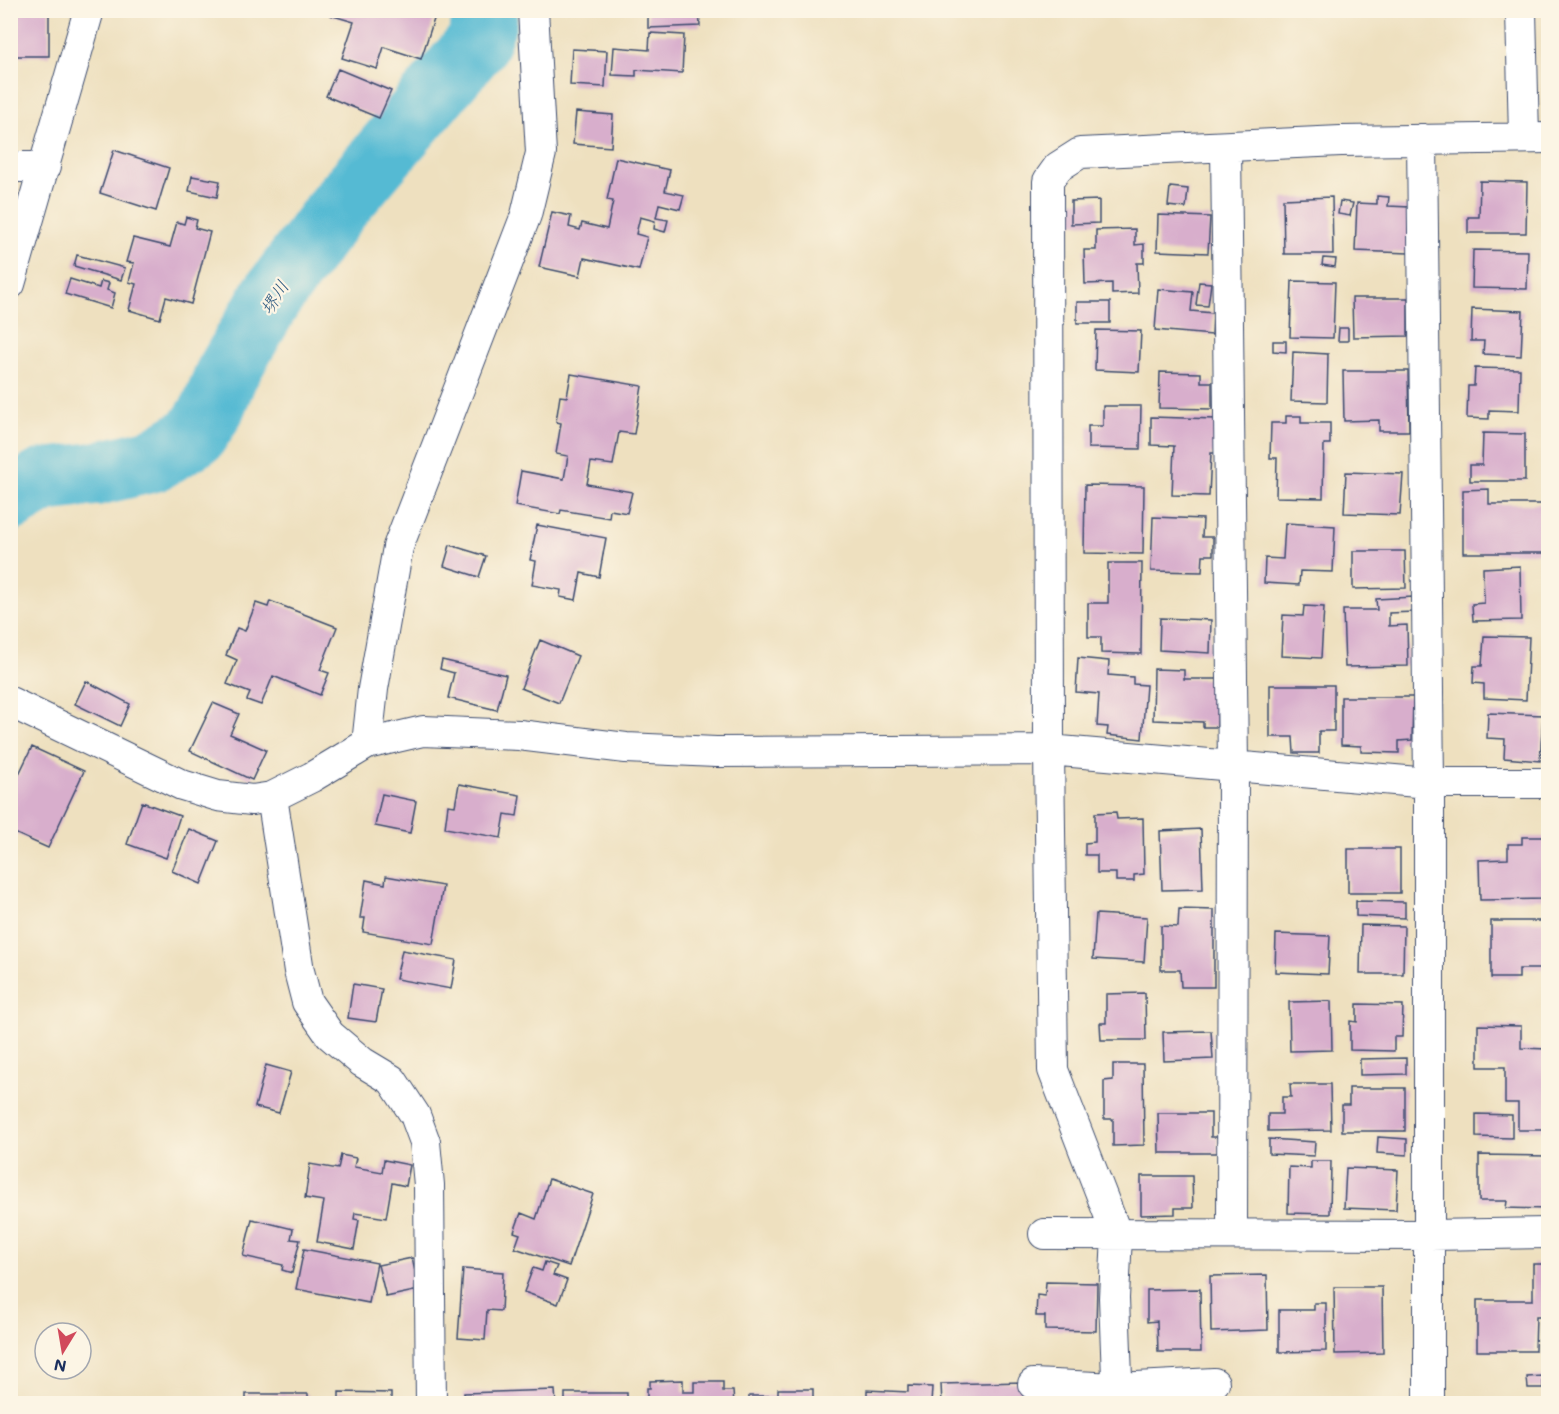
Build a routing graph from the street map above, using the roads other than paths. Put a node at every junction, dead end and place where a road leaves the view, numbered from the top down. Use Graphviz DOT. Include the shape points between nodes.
graph roads {
  1 [pos="89,10"];
  2 [pos="533,10"];
  3 [pos="1521,10"];
  4 [pos="1536,138"];
  5 [pos="1422,139"];
  6 [pos="1226,147"];
  7 [pos="10,167"];
  8 [pos="45,167"];
  9 [pos="10,284"];
  10 [pos="10,702"];
  11 [pos="367,744"];
  12 [pos="1049,750"];
  13 [pos="1233,766"];
  14 [pos="1430,783"];
  15 [pos="1548,783"];
  16 [pos="272,797"];
  17 [pos="1044,1233"];
  18 [pos="1232,1233"];
  19 [pos="1548,1233"];
  20 [pos="1117,1234"];
  21 [pos="1430,1234"];
  22 [pos="1214,1383"];
  23 [pos="1033,1384"];
  24 [pos="1118,1396"];
  25 [pos="430,1404"];
  26 [pos="1429,1404"];
  1 -- 8 [label="street"];
  2 -- 11 [label="street" via="541,153 526,215 398,546"];
  3 -- 4 [label="street"];
  4 -- 5 [label="street"];
  5 -- 6 [label="street"];
  5 -- 14 [label="street"];
  6 -- 12 [label="street" via="1080,153 1058,167 1048,181"];
  6 -- 13 [label="street"];
  7 -- 8 [label="street"];
  8 -- 9 [label="street"];
  10 -- 16 [label="street" via="182,785 218,796 252,800"];
  11 -- 12 [label="street" via="423,731 716,752"];
  11 -- 16 [label="street"];
  12 -- 13 [label="street"];
  12 -- 20 [label="street" via="1053,1070"];
  13 -- 14 [label="street"];
  13 -- 18 [label="street"];
  14 -- 15 [label="street"];
  14 -- 21 [label="street"];
  16 -- 25 [label="street" via="307,1002 330,1035 362,1062 392,1080 415,1115 425,1142 429,1185"];
  17 -- 20 [label="street"];
  18 -- 20 [label="street"];
  18 -- 21 [label="street"];
  19 -- 21 [label="street"];
  20 -- 24 [label="street" via="1114,1298"];
  21 -- 26 [label="street"];
  22 -- 24 [label="street"];
  23 -- 24 [label="street"];
}
